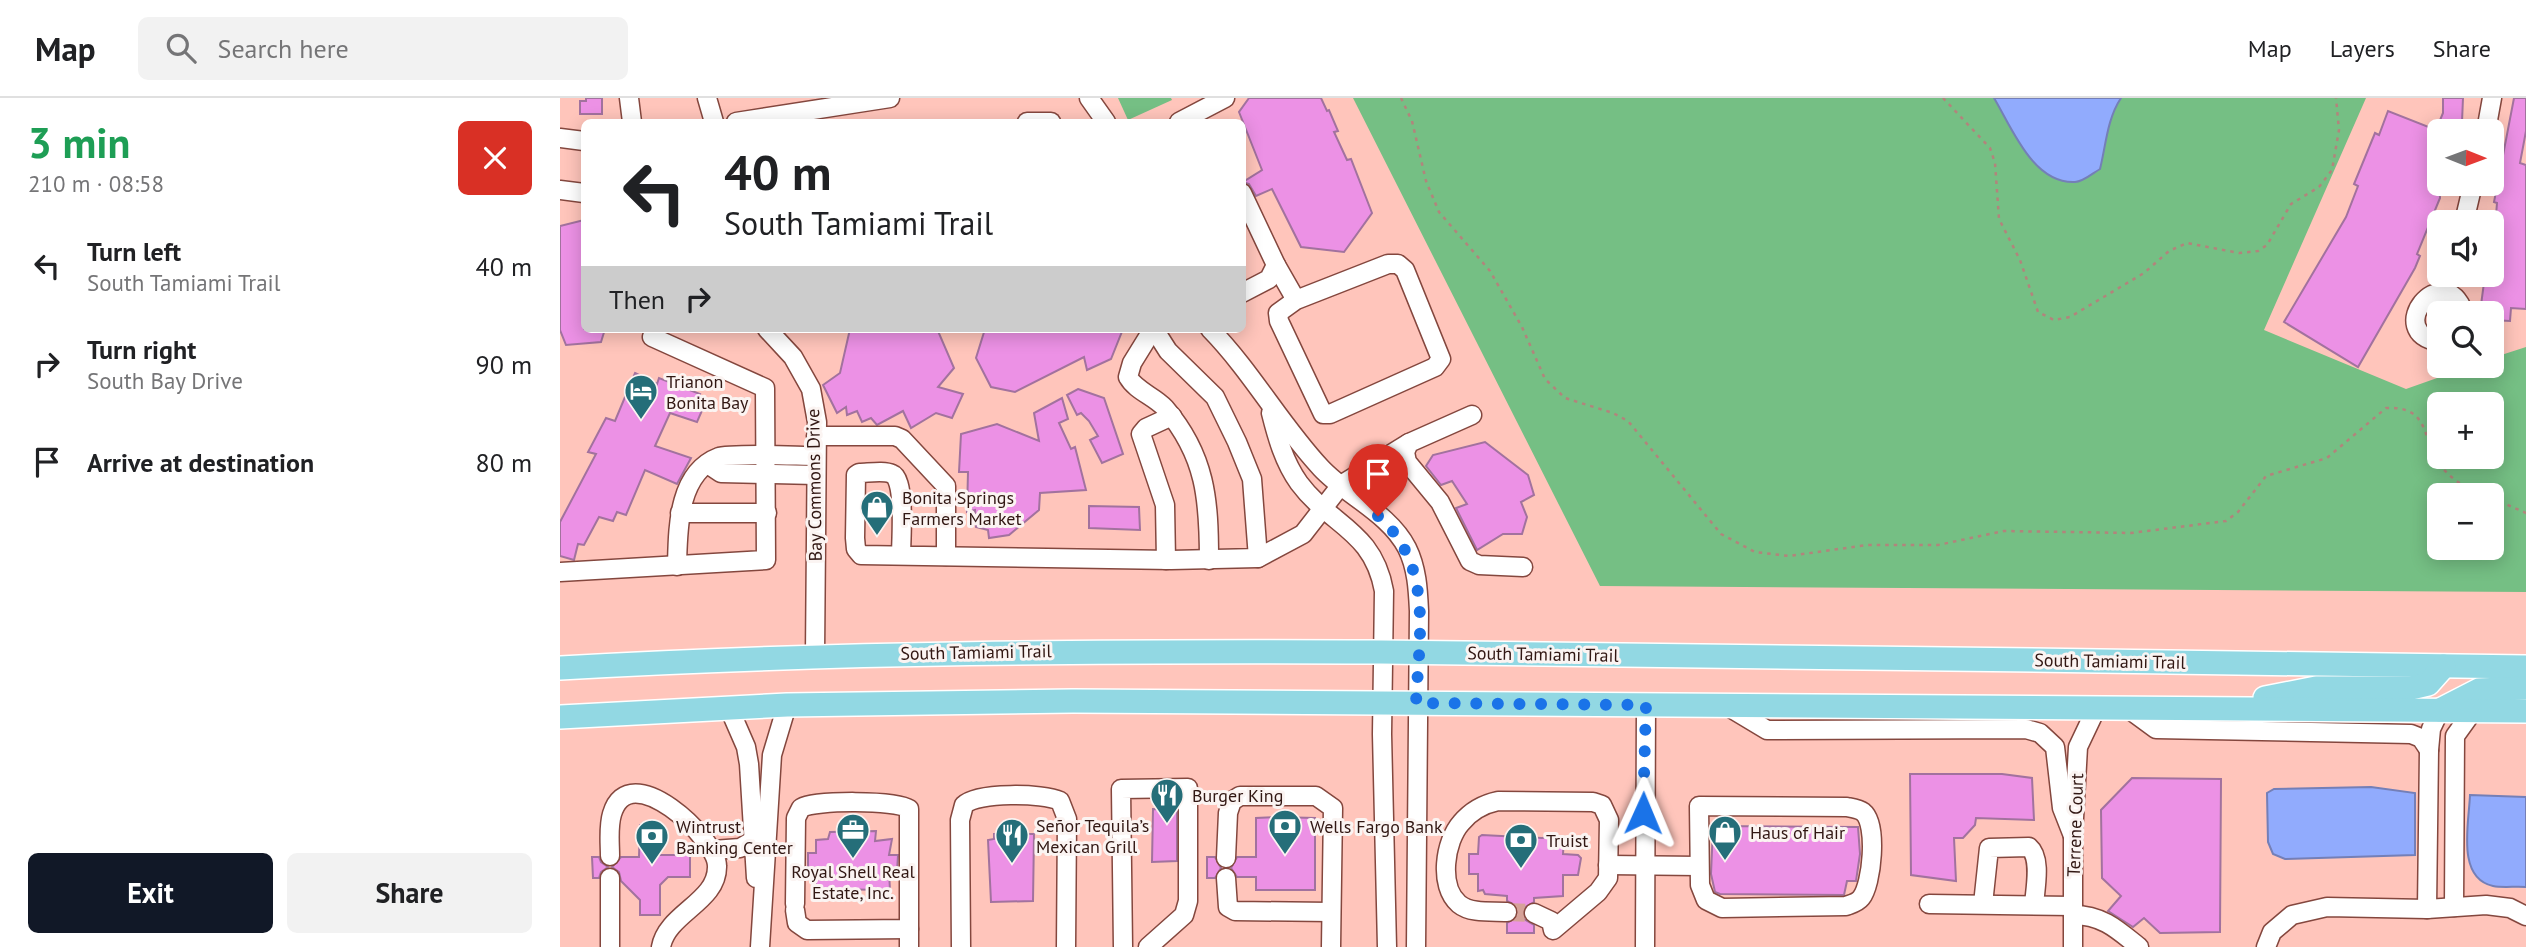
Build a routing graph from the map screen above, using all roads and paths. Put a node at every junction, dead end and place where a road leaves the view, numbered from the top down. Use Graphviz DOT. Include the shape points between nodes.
graph roads {
  1 [pos="629,98"];
  2 [pos="707,98"];
  3 [pos="890,98"];
  4 [pos="1089,98"];
  5 [pos="1225,98"];
  6 [pos="1401,98"];
  7 [pos="1943,98"];
  8 [pos="2336,98"];
  9 [pos="2492,98"];
  10 [pos="1206,117"];
  11 [pos="632,119"];
  12 [pos="714,119"];
  13 [pos="755,119"];
  14 [pos="1103,119"];
  15 [pos="2488,119"];
  16 [pos="560,138"];
  17 [pos="581,141"];
  18 [pos="560,190"];
  19 [pos="581,194"];
  20 [pos="1246,201"];
  21 [pos="1276,265"];
  22 [pos="2447,287"];
  23 [pos="1246,291"];
  24 [pos="2445,293"];
  25 [pos="1296,300"];
  26 [pos="2456,301"];
  27 [pos="771,333"];
  28 [pos="1151,333"];
  29 [pos="1156,333"];
  30 [pos="1214,333"];
  31 [pos="2427,336"];
  32 [pos="652,337"];
  33 [pos="1269,406"];
  34 [pos="1472,415"];
  35 [pos="1172,416"];
  36 [pos="816,436"];
  37 [pos="1409,443"];
  38 [pos="767,456"];
  39 [pos="816,456"];
  40 [pos="709,465"];
  41 [pos="767,475"];
  42 [pos="816,475"];
  43 [pos="2461,483"];
  44 [pos="1341,485"];
  45 [pos="2504,503"];
  46 [pos="1324,508"];
  47 [pos="680,513"];
  48 [pos="766,513"];
  49 [pos="2526,513"];
  50 [pos="901,555"];
  51 [pos="946,556"];
  52 [pos="1258,558"];
  53 [pos="1166,560"];
  54 [pos="1209,560"];
  55 [pos="677,566"];
  56 [pos="1523,567"];
  57 [pos="560,572"];
  58 [pos="1382,652"];
  59 [pos="1418,652"];
  60 [pos="815,655"];
  61 [pos="2444,666"];
  62 [pos="2526,667"];
  63 [pos="560,668"];
  64 [pos="2526,688"];
  65 [pos="1382,702"];
  66 [pos="1416,703"];
  67 [pos="787,705"];
  68 [pos="1646,705"];
  69 [pos="1727,706"];
  70 [pos="2097,707"];
  71 [pos="2126,707"];
  72 [pos="2217,707"];
  73 [pos="729,708"];
  74 [pos="2440,710"];
  75 [pos="2473,711"];
  76 [pos="2526,711"];
  77 [pos="560,718"];
  78 [pos="2429,750"];
  79 [pos="2073,836"];
  80 [pos="754,840"];
  81 [pos="610,856"];
  82 [pos="715,858"];
  83 [pos="1226,858"];
  84 [pos="754,863"];
  85 [pos="1608,865"];
  86 [pos="1644,865"];
  87 [pos="1699,866"];
  88 [pos="610,878"];
  89 [pos="1226,878"];
  90 [pos="1929,904"];
  91 [pos="1983,904"];
  92 [pos="2034,905"];
  93 [pos="2454,907"];
  94 [pos="2427,909"];
  95 [pos="2073,910"];
  96 [pos="1332,912"];
  97 [pos="1507,912"];
  98 [pos="1534,913"];
  99 [pos="2526,916"];
  100 [pos="909,938"];
  101 [pos="1553,939"];
  102 [pos="760,941"];
  103 [pos="610,947"];
  104 [pos="661,947"];
  105 [pos="961,947"];
  106 [pos="1066,947"];
  107 [pos="1123,947"];
  108 [pos="1148,947"];
  109 [pos="1331,947"];
  110 [pos="1387,947"];
  111 [pos="1416,947"];
  112 [pos="1645,947"];
  113 [pos="2073,947"];
  114 [pos="2139,947"];
  115 [pos="2158,947"];
  116 [pos="2266,947"];
  1 -- 11 [label="street"];
  2 -- 12 [label="street"];
  3 -- 13 [label="street"];
  4 -- 14 [label="street"];
  5 -- 10 [label="street"];
  6 -- 43 [label="path" via="1439,212 1490,271 1545,379 1573,402 1628,421 1721,534 1744,548 1769,555 1808,555 1867,545 1938,545 2004,531 2131,533 2215,523 2238,512 2266,476 2327,458 2386,408 2416,415 2436,459"];
  7 -- 8 [label="path" via="1990,148 2002,230 2015,249 2038,312 2054,320 2070,317 2134,280 2178,246 2196,243 2239,253 2267,245 2291,204 2328,179 2339,130"];
  9 -- 15 [label="street"];
  16 -- 17 [label="street"];
  18 -- 19 [label="street"];
  20 -- 21 [label="street"];
  21 -- 23 [label="street" via="1269,279"];
  21 -- 25 [label="street"];
  22 -- 24 [label="street"];
  24 -- 26 [label="street"];
  24 -- 31 [label="street" via="2425,298 2415,316"];
  25 -- 25 [label="street" via="1398,264 1405,270 1441,359 1435,366 1323,414 1279,321 1282,307"];
  27 -- 36 [label="street, Bay Commons Drive" via="793,357 811,388"];
  28 -- 35 [label="street" via="1128,377"];
  29 -- 52 [label="street" via="1215,397 1237,442 1252,480"];
  30 -- 33 [label="street" via="1247,369"];
  32 -- 38 [label="street" via="765,388"];
  33 -- 44 [label="street" via="1323,471"];
  33 -- 46 [label="street" via="1288,464 1299,484"];
  34 -- 37 [label="street"];
  35 -- 53 [label="street" via="1141,434 1166,505"];
  35 -- 54 [label="street" via="1208,496"];
  36 -- 39 [label="street, Bay Commons Drive"];
  36 -- 51 [label="street" via="902,439 946,486"];
  37 -- 44 [label="street"];
  37 -- 56 [label="street" via="1407,462 1440,502 1470,561"];
  38 -- 39 [label="street"];
  38 -- 40 [label="street" via="719,457"];
  38 -- 41 [label="street"];
  39 -- 42 [label="street, Bay Commons Drive"];
  40 -- 41 [label="street" via="721,473"];
  40 -- 47 [label="street" via="691,482"];
  41 -- 42 [label="street"];
  41 -- 48 [label="street"];
  42 -- 60 [label="street, Bay Commons Drive"];
  44 -- 46 [label="street"];
  44 -- 59 [label="street" via="1395,530 1407,548 1418,590"];
  45 -- 49 [label="path"];
  46 -- 52 [label="street" via="1303,534"];
  46 -- 58 [label="street" via="1361,540 1380,572 1384,591"];
  47 -- 48 [label="street"];
  47 -- 55 [label="street"];
  48 -- 55 [label="street" via="766,560"];
  50 -- 50 [label="street" via="859,554 855,538 859,473 897,477"];
  50 -- 51 [label="street"];
  51 -- 53 [label="street"];
  52 -- 54 [label="street"];
  53 -- 54 [label="street"];
  55 -- 57 [label="street"];
  58 -- 59 [label="main road, South Tamiami Trail"];
  58 -- 60 [label="main road, South Tamiami Trail"];
  58 -- 65 [label="street"];
  59 -- 61 [label="main road, South Tamiami Trail"];
  59 -- 66 [label="street"];
  60 -- 63 [label="main road, South Tamiami Trail"];
  61 -- 62 [label="main road, South Tamiami Trail"];
  61 -- 72 [label="main road" via="2428,684 2411,688 2316,688"];
  64 -- 74 [label="main road" via="2479,690"];
  65 -- 66 [label="main road"];
  65 -- 67 [label="main road"];
  65 -- 110 [label="street"];
  66 -- 68 [label="main road"];
  66 -- 111 [label="street"];
  67 -- 73 [label="main road"];
  67 -- 102 [label="street" via="772,755"];
  68 -- 69 [label="main road"];
  68 -- 86 [label="street"];
  69 -- 70 [label="main road"];
  69 -- 79 [label="street" via="1767,730 2026,729 2039,733 2055,747 2062,808"];
  70 -- 71 [label="main road"];
  70 -- 79 [label="street, Terrene Court" via="2078,747"];
  71 -- 72 [label="main road"];
  71 -- 78 [label="street" via="2156,729 2411,734 2421,738"];
  72 -- 74 [label="main road"];
  73 -- 77 [label="main road"];
  73 -- 80 [label="street" via="746,747"];
  74 -- 75 [label="main road"];
  74 -- 78 [label="street" via="2431,729"];
  75 -- 76 [label="main road"];
  75 -- 93 [label="street" via="2455,736"];
  78 -- 94 [label="street"];
  79 -- 95 [label="street, Terrene Court"];
  80 -- 82 [label="street"];
  80 -- 84 [label="street"];
  81 -- 82 [label="street" via="612,812 634,793 658,798"];
  82 -- 84 [label="street"];
  82 -- 104 [label="street" via="711,887 666,931"];
  83 -- 96 [label="street" via="1232,801 1240,796 1316,796 1333,808"];
  84 -- 102 [label="street"];
  85 -- 86 [label="street"];
  85 -- 97 [label="street" via="1609,820 1602,805 1487,804 1460,824 1447,858 1447,880 1454,897 1465,907"];
  85 -- 101 [label="street" via="1608,878 1598,892"];
  86 -- 87 [label="street"];
  86 -- 112 [label="street"];
  87 -- 87 [label="street" via="1699,806 1847,807 1862,811 1868,819 1871,852 1866,891 1859,901 1846,906 1721,908 1706,900"];
  88 -- 103 [label="street"];
  89 -- 96 [label="street" via="1228,906 1235,911"];
  90 -- 91 [label="street"];
  91 -- 92 [label="street"];
  91 -- 92 [label="street" via="1989,848 2029,846 2036,862"];
  92 -- 95 [label="street"];
  93 -- 94 [label="street"];
  93 -- 99 [label="street" via="2499,906"];
  94 -- 116 [label="street" via="2306,910 2281,923"];
  95 -- 113 [label="street, Terrene Court"];
  95 -- 114 [label="street" via="2106,921"];
  96 -- 109 [label="street"];
  98 -- 101 [label="street" via="1551,921"];
  100 -- 100 [label="street" via="911,815 905,806 815,803 801,807 796,818 797,923 807,930"];
  105 -- 106 [label="street" via="960,820 964,805 978,797 1044,797 1060,801 1067,819"];
  107 -- 108 [label="street" via="1121,789 1188,788 1188,901 1184,915"];
  114 -- 115 [label="street"];
}
